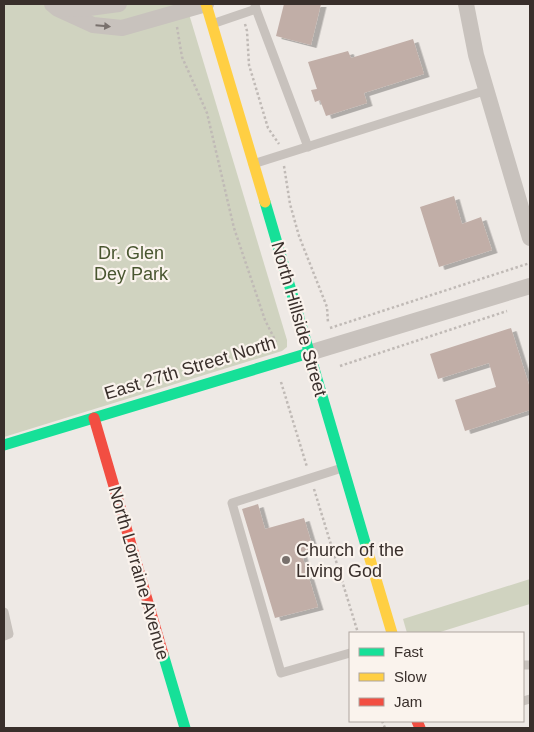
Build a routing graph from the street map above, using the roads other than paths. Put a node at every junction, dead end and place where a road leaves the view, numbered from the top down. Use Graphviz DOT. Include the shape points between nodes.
graph roads {
  1 [pos="118,4"];
  2 [pos="206,4"];
  3 [pos="466,4"];
  4 [pos="55,6"];
  5 [pos="256,6"];
  6 [pos="212,24"];
  7 [pos="487,90"];
  8 [pos="308,147"];
  9 [pos="253,164"];
  10 [pos="530,238"];
  11 [pos="530,286"];
  12 [pos="309,354"];
  13 [pos="94,418"];
  14 [pos="4,445"];
  15 [pos="342,468"];
  16 [pos="4,612"];
  17 [pos="392,632"];
  18 [pos="4,636"];
  19 [pos="349,652"];
  20 [pos="185,728"];
  1 -- 4 [label="street" via="89,8"];
  4 -- 2 [label="street, one-way" via="93,25 122,28"];
  2 -- 6 [label="main road, North Hillside Street"];
  3 -- 7 [label="street"];
  5 -- 6 [label="lane"];
  5 -- 8 [label="lane"];
  6 -- 9 [label="main road, North Hillside Street"];
  7 -- 8 [label="lane"];
  7 -- 10 [label="street"];
  8 -- 9 [label="lane"];
  9 -- 12 [label="main road, North Hillside Street"];
  11 -- 12 [label="street, East 27th Street North"];
  12 -- 13 [label="main road, East 27th Street North"];
  12 -- 15 [label="main road, North Hillside Street"];
  13 -- 14 [label="main road, East 27th Street North"];
  13 -- 20 [label="main road, North Lorraine Avenue"];
  15 -- 17 [label="main road, North Hillside Street"];
  15 -- 19 [label="lane" via="232,503 281,673"];
  16 -- 18 [label="lane" via="9,634"];
}
